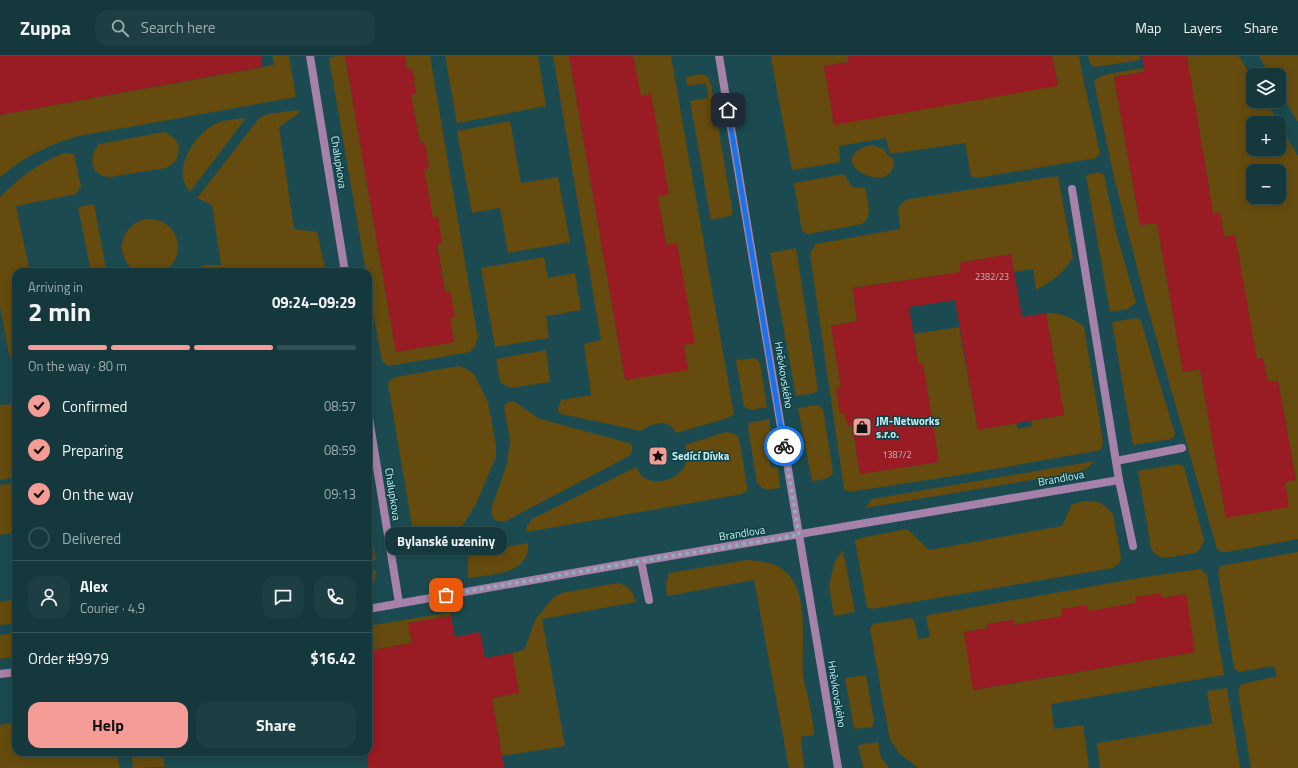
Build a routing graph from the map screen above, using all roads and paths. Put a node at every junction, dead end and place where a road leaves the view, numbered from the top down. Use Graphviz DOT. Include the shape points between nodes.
graph roads {
  1 [pos="310,56"];
  2 [pos="719,56"];
  3 [pos="1072,189"];
  4 [pos="344,268"];
  5 [pos="372,437"];
  6 [pos="1182,448"];
  7 [pos="1116,461"];
  8 [pos="1119,480"];
  9 [pos="799,535"];
  10 [pos="1133,546"];
  11 [pos="641,561"];
  12 [pos="649,600"];
  13 [pos="399,603"];
  14 [pos="372,608"];
  15 [pos="12,672"];
  16 [pos="0,674"];
  17 [pos="838,768"];
  1 -- 4 [label="street, Chalupkova"];
  2 -- 9 [label="street, Hněvkovského"];
  3 -- 7 [label="street"];
  5 -- 13 [label="street, Chalupkova"];
  6 -- 7 [label="street"];
  7 -- 8 [label="street"];
  8 -- 9 [label="street, Brandlova"];
  8 -- 10 [label="street"];
  9 -- 11 [label="street, Brandlova"];
  9 -- 17 [label="street, Hněvkovského"];
  11 -- 12 [label="street"];
  11 -- 13 [label="street, Brandlova"];
  13 -- 14 [label="street, Brandlova"];
  15 -- 16 [label="street"];
}
